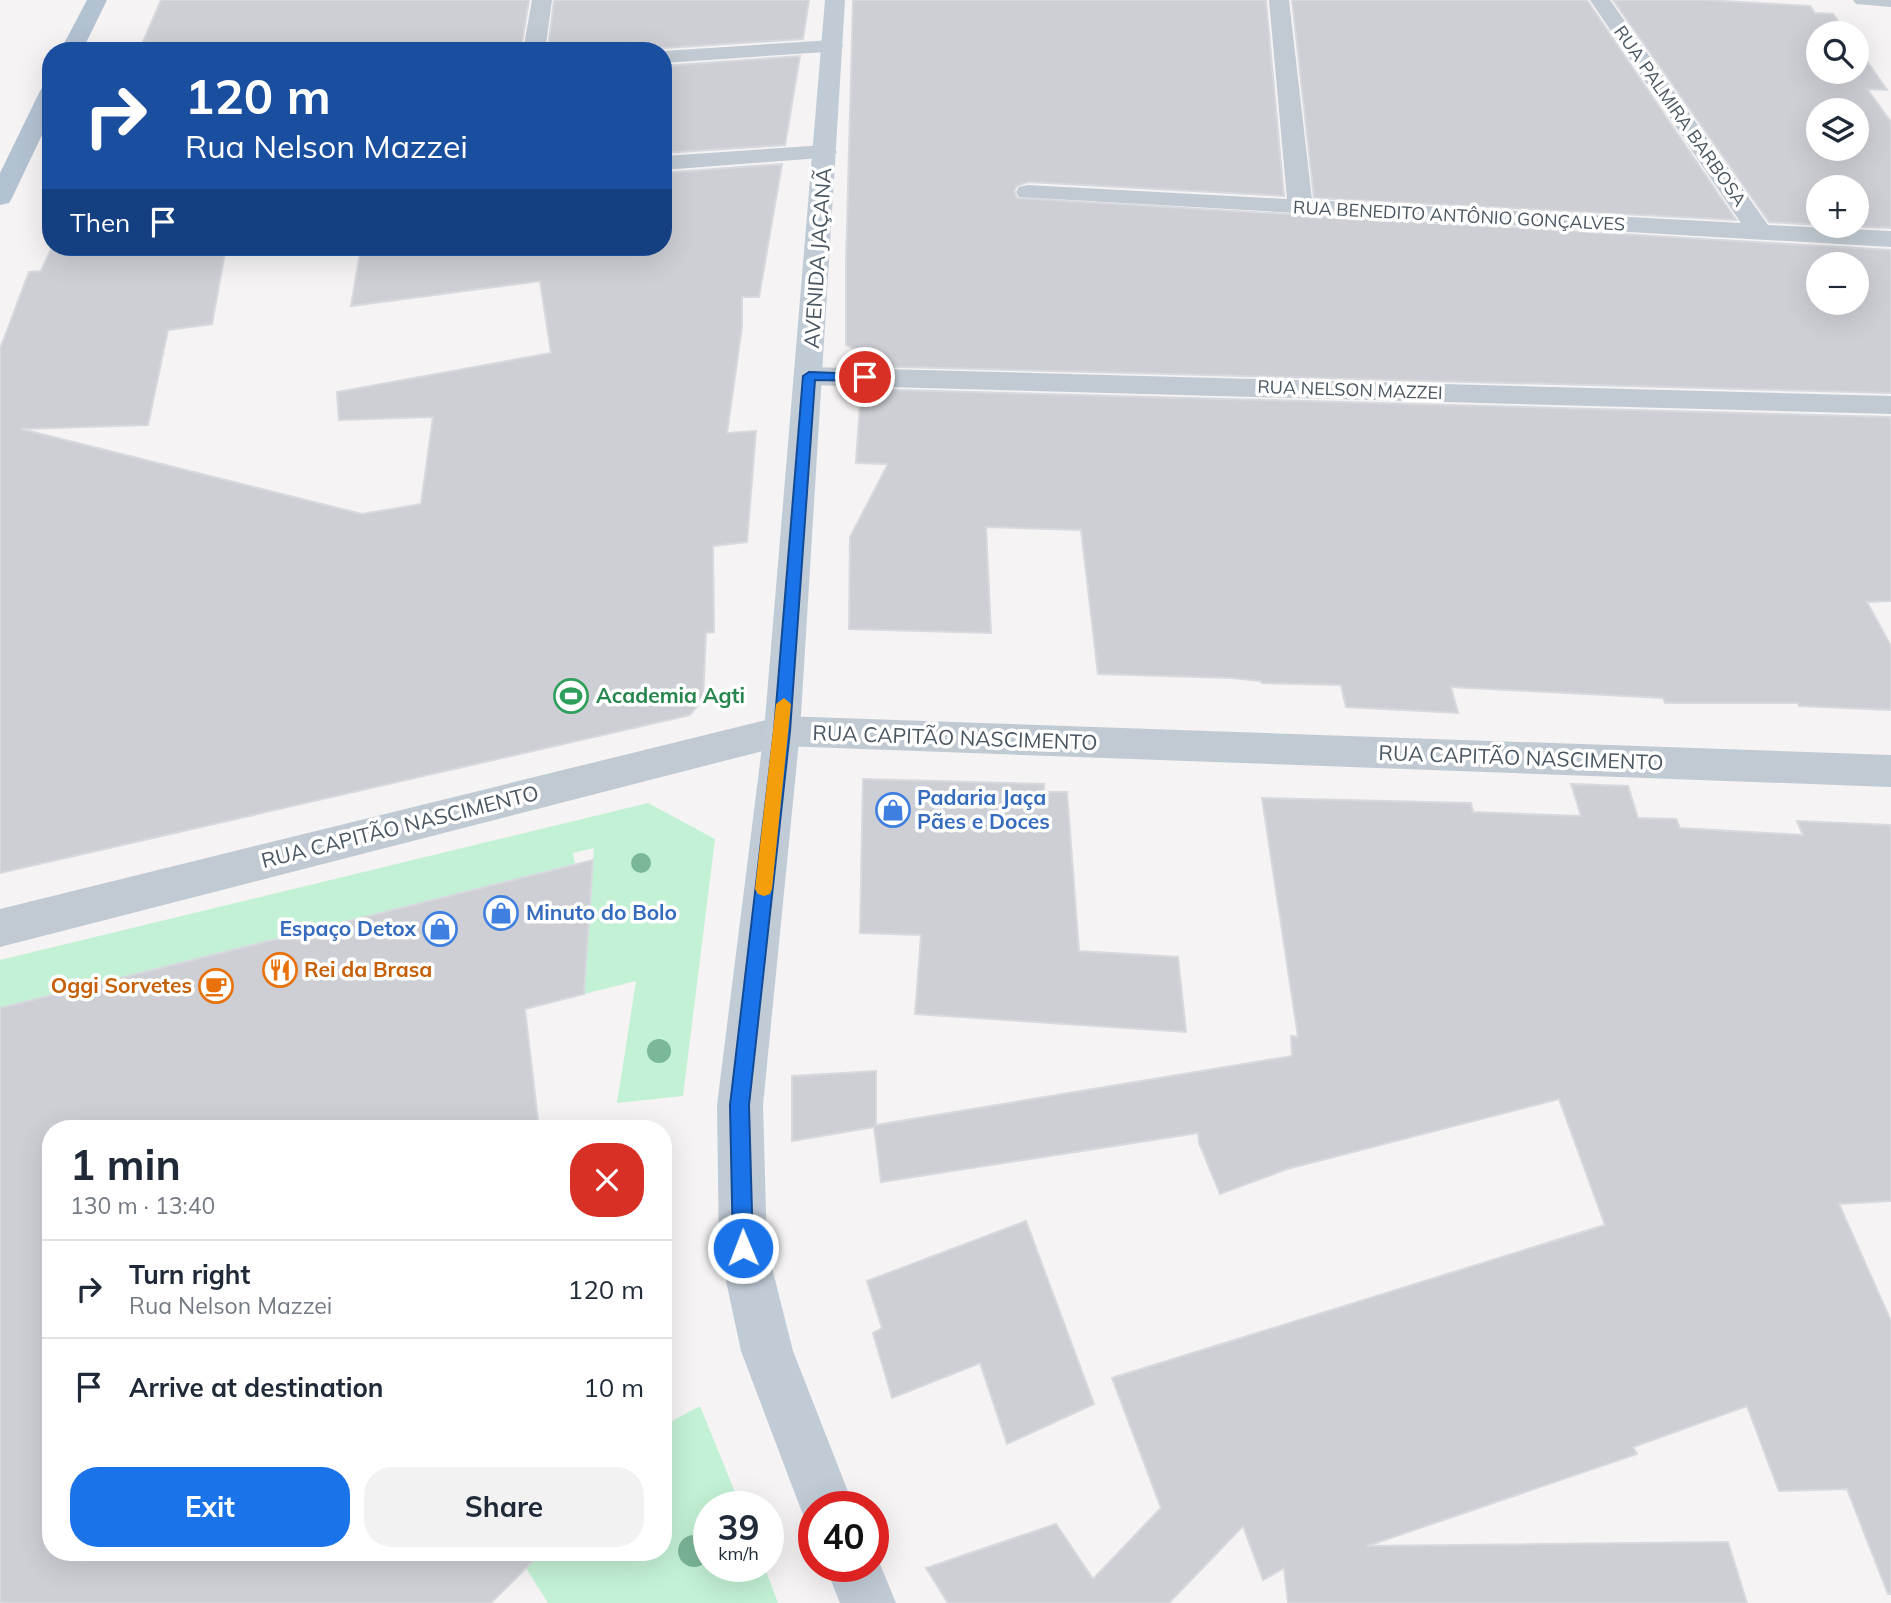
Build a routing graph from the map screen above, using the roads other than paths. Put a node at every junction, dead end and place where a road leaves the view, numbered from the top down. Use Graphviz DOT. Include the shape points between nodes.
graph roads {
  1 [pos="97,0"];
  2 [pos="542,0"];
  3 [pos="835,0"];
  4 [pos="1279,0"];
  5 [pos="1600,0"];
  6 [pos="1863,0"];
  7 [pos="1891,1"];
  8 [pos="76,42"];
  9 [pos="535,42"];
  10 [pos="832,47"];
  11 [pos="672,56"];
  12 [pos="42,111"];
  13 [pos="825,152"];
  14 [pos="672,162"];
  15 [pos="1027,192"];
  16 [pos="0,198"];
  17 [pos="1300,207"];
  18 [pos="1760,232"];
  19 [pos="1891,239"];
  20 [pos="809,376"];
  21 [pos="1891,405"];
  22 [pos="782,731"];
  23 [pos="1891,771"];
  24 [pos="0,928"];
  25 [pos="821,1491"];
  26 [pos="859,1582"];
  27 [pos="868,1603"];
  1 -- 8 [label="main road"];
  2 -- 9 [label="street"];
  3 -- 10 [label="street, AVENIDA JAÇANÃ"];
  4 -- 17 [label="street"];
  5 -- 18 [label="street, RUA PALMIRA BARBOSA"];
  6 -- 7 [label="street"];
  10 -- 11 [label="street"];
  10 -- 13 [label="street, AVENIDA JAÇANÃ"];
  12 -- 16 [label="main road"];
  13 -- 14 [label="street"];
  13 -- 20 [label="street, AVENIDA JAÇANÃ"];
  15 -- 17 [label="street, RUA BENEDITO ANTÔNIO GONÇALVES"];
  17 -- 18 [label="street, RUA BENEDITO ANTÔNIO GONÇALVES"];
  18 -- 19 [label="street, RUA BENEDITO ANTÔNIO GONÇALVES"];
  20 -- 21 [label="street, RUA NELSON MAZZEI"];
  20 -- 22 [label="street, AVENIDA JAÇANÃ"];
  22 -- 23 [label="street, RUA CAPITÃO NASCIMENTO"];
  22 -- 24 [label="street, RUA CAPITÃO NASCIMENTO"];
  22 -- 25 [label="street, AVENIDA JAÇANÃ" via="740,1105 743,1248 767,1351"];
  26 -- 27 [label="street"];
}
